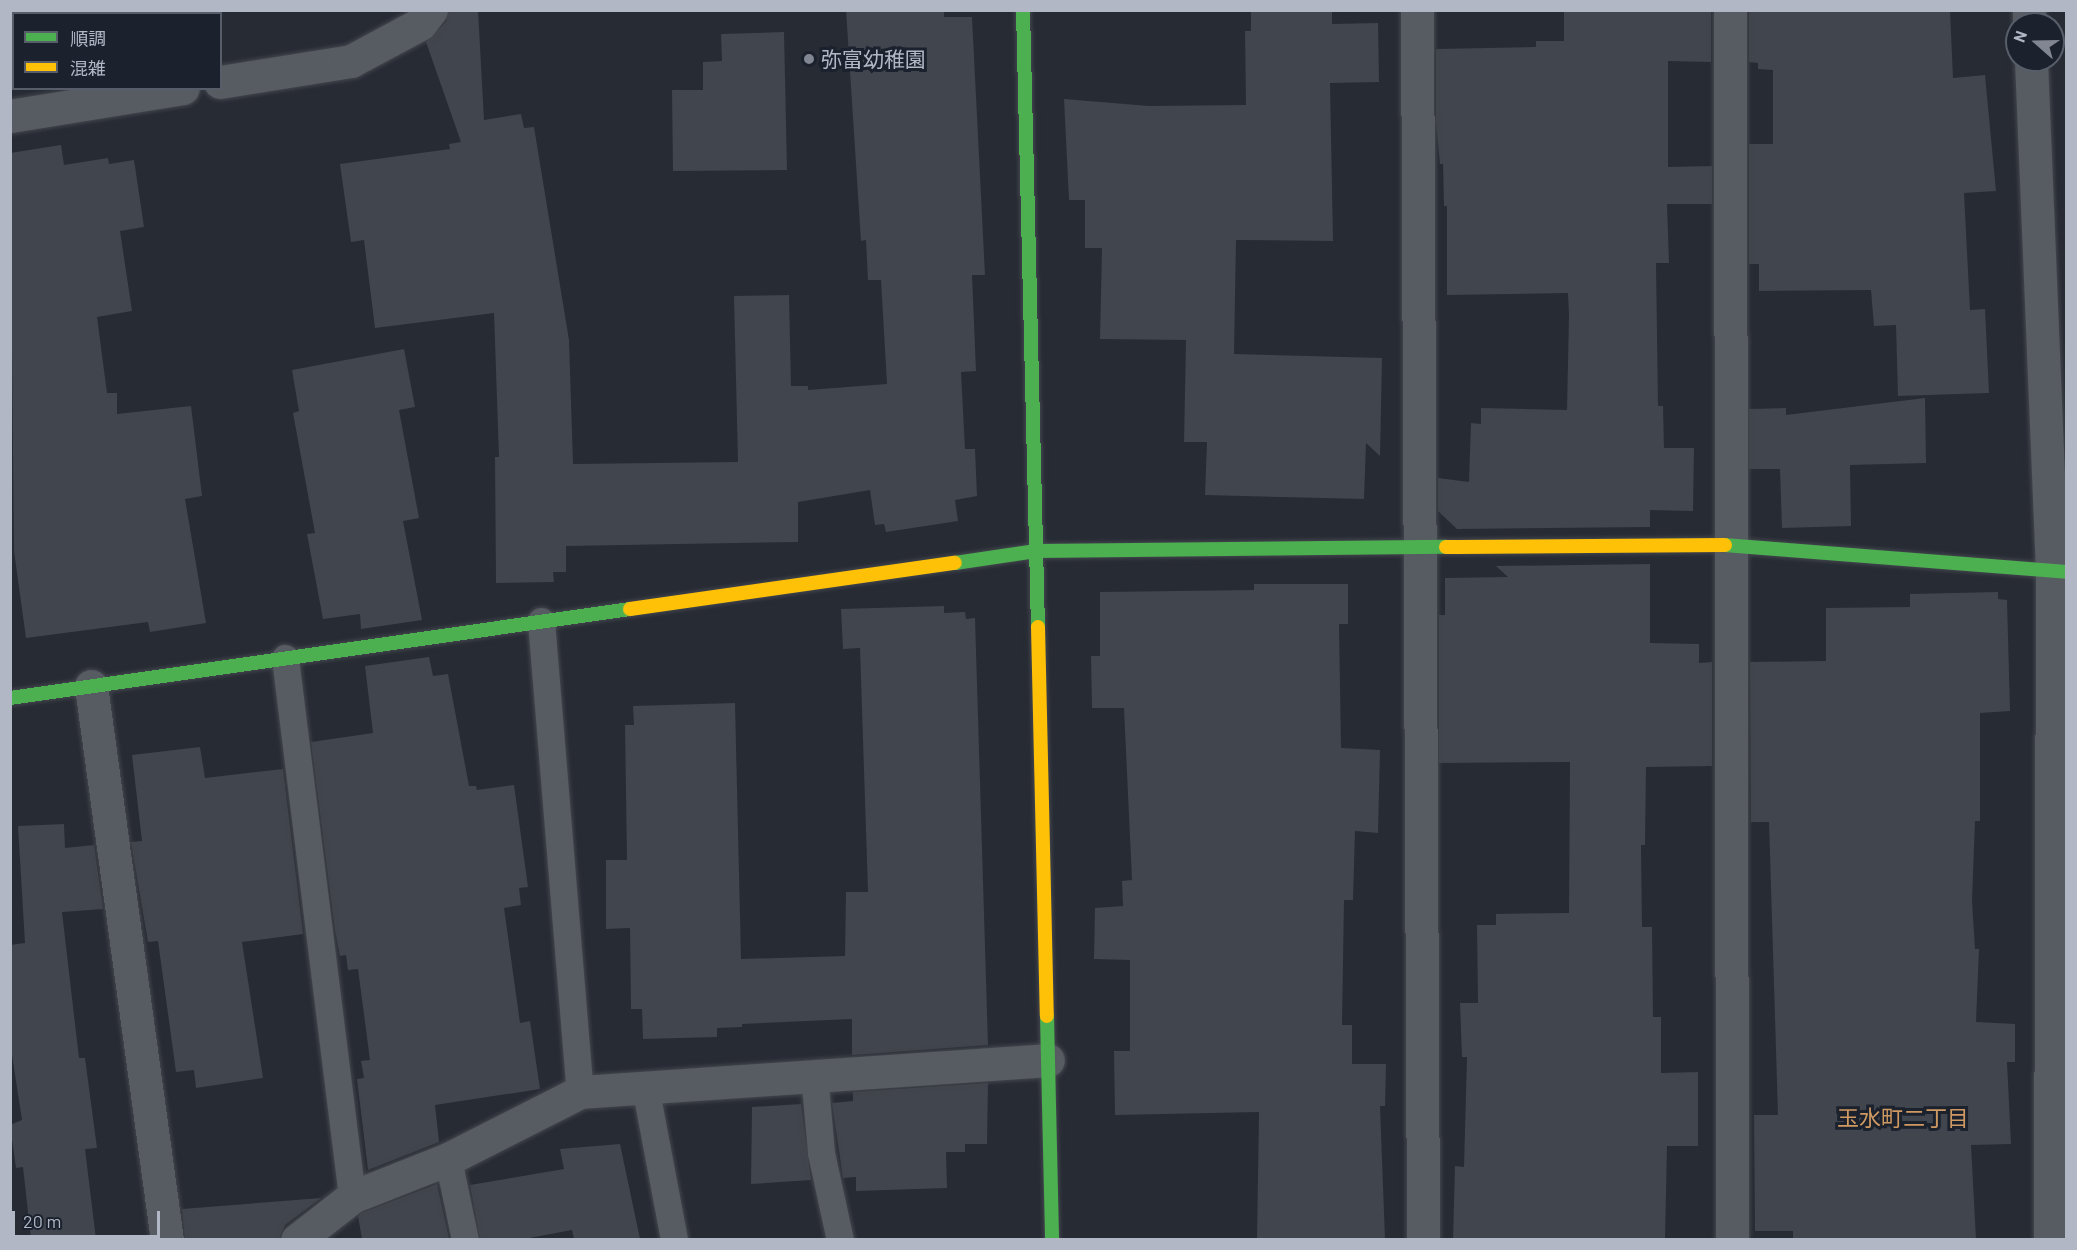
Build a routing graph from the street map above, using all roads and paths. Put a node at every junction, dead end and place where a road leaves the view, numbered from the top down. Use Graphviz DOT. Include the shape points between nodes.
graph roads {
  1 [pos="431,10"];
  2 [pos="1023,10"];
  3 [pos="1417,10"];
  4 [pos="1730,10"];
  5 [pos="2032,72"];
  6 [pos="222,82"];
  7 [pos="171,90"];
  8 [pos="10,117"];
  9 [pos="1731,545"];
  10 [pos="1422,548"];
  11 [pos="1036,551"];
  12 [pos="2060,571"];
  13 [pos="541,621"];
  14 [pos="285,658"];
  15 [pos="91,686"];
  16 [pos="10,698"];
  17 [pos="1048,1060"];
  18 [pos="814,1074"];
  19 [pos="645,1086"];
  20 [pos="580,1092"];
  21 [pos="448,1159"];
  22 [pos="352,1197"];
  23 [pos="167,1239"];
  24 [pos="297,1239"];
  25 [pos="465,1239"];
  26 [pos="674,1239"];
  27 [pos="840,1239"];
  28 [pos="1052,1239"];
  29 [pos="1423,1239"];
  30 [pos="1732,1239"];
  31 [pos="2050,1239"];
  1 -- 6 [label="street" via="420,24 351,61"];
  2 -- 11 [label="street"];
  3 -- 10 [label="street"];
  4 -- 9 [label="street"];
  5 -- 12 [label="street"];
  7 -- 8 [label="street"];
  9 -- 10 [label="street"];
  9 -- 12 [label="street"];
  9 -- 30 [label="street"];
  10 -- 11 [label="street"];
  10 -- 29 [label="street"];
  11 -- 13 [label="street"];
  11 -- 17 [label="street"];
  12 -- 31 [label="street"];
  13 -- 14 [label="street"];
  13 -- 20 [label="lane"];
  14 -- 15 [label="street"];
  14 -- 22 [label="lane"];
  15 -- 16 [label="street"];
  15 -- 23 [label="street"];
  17 -- 18 [label="street"];
  17 -- 28 [label="street"];
  18 -- 19 [label="street"];
  18 -- 27 [label="lane" via="821,1153"];
  19 -- 20 [label="street"];
  19 -- 26 [label="lane"];
  20 -- 21 [label="street"];
  21 -- 22 [label="street"];
  21 -- 25 [label="lane"];
  22 -- 24 [label="street"];
}
